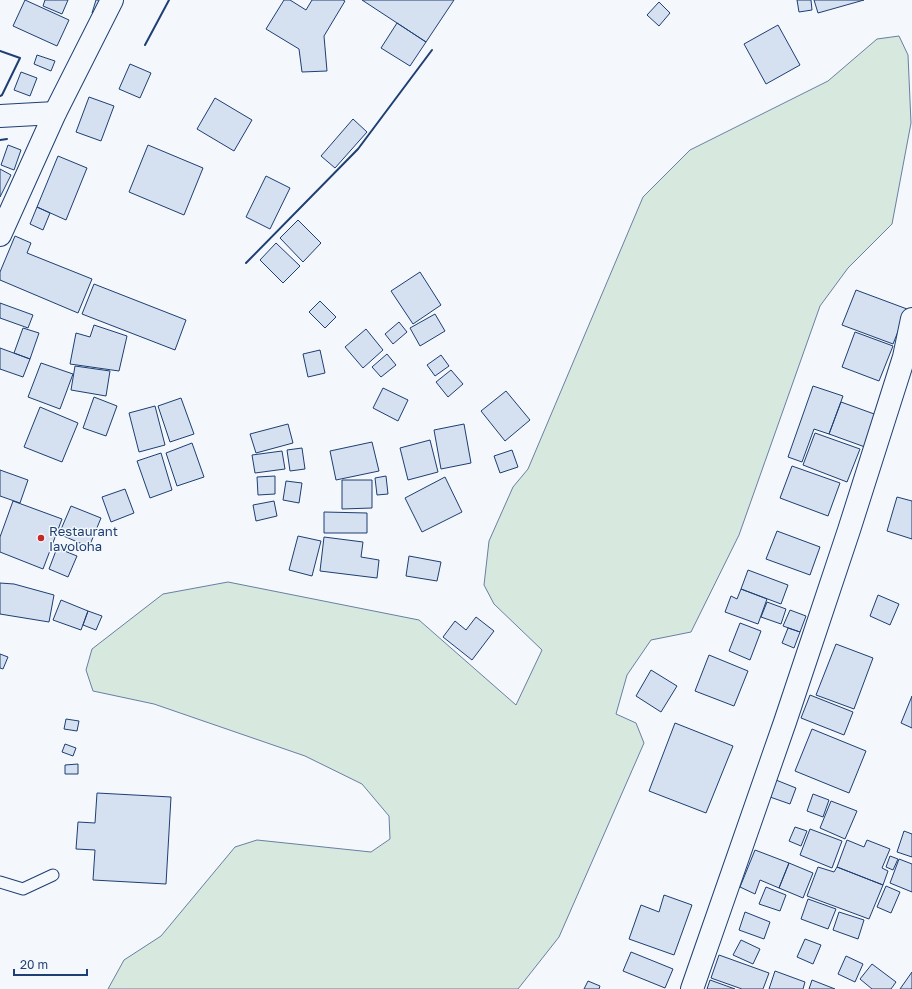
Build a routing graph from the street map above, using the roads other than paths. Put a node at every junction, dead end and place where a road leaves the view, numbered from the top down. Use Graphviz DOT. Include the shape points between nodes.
graph roads {
  1 [pos="112,0"];
  2 [pos="55,113"];
  3 [pos="0,116"];
  4 [pos="0,235"];
  5 [pos="912,319"];
  6 [pos="53,875"];
  7 [pos="0,882"];
  8 [pos="692,989"];
  1 -- 2 [label="street"];
  2 -- 3 [label="street"];
  2 -- 4 [label="street"];
  5 -- 8 [label="street" via="904,357 849,530"];
  6 -- 7 [label="lane" via="23,889"];
}
